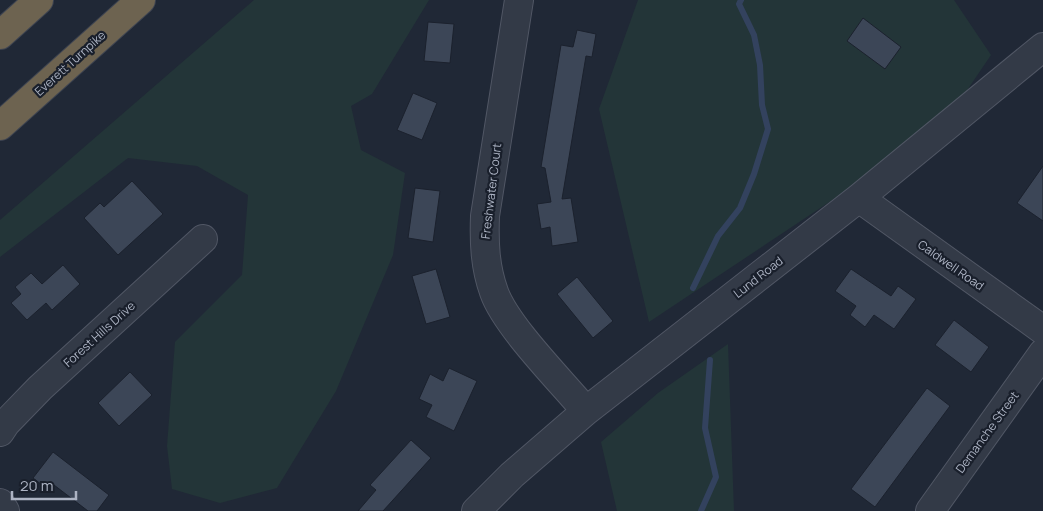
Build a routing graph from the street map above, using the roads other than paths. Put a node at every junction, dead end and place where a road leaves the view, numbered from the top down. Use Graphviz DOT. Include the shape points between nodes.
graph roads {
  1 [pos="39,0"];
  2 [pos="141,0"];
  3 [pos="520,0"];
  4 [pos="0,35"];
  5 [pos="1043,47"];
  6 [pos="0,126"];
  7 [pos="859,198"];
  8 [pos="203,239"];
  9 [pos="1043,330"];
  10 [pos="1043,353"];
  11 [pos="586,411"];
  12 [pos="0,432"];
  13 [pos="0,503"];
  14 [pos="5,511"];
  15 [pos="476,511"];
  16 [pos="930,511"];
  1 -- 4 [label="highway"];
  2 -- 6 [label="highway, Everett Turnpike"];
  3 -- 11 [label="street, Freshwater Court" via="485,216 487,269 494,294 507,315"];
  5 -- 7 [label="street, Lund Road"];
  7 -- 9 [label="street, Caldwell Road"];
  7 -- 11 [label="street, Lund Road"];
  8 -- 12 [label="street, Forest Hills Drive" via="40,388"];
  10 -- 16 [label="street, Demanche Street"];
  11 -- 15 [label="street, Lund Road"];
  13 -- 14 [label="street"];
}
